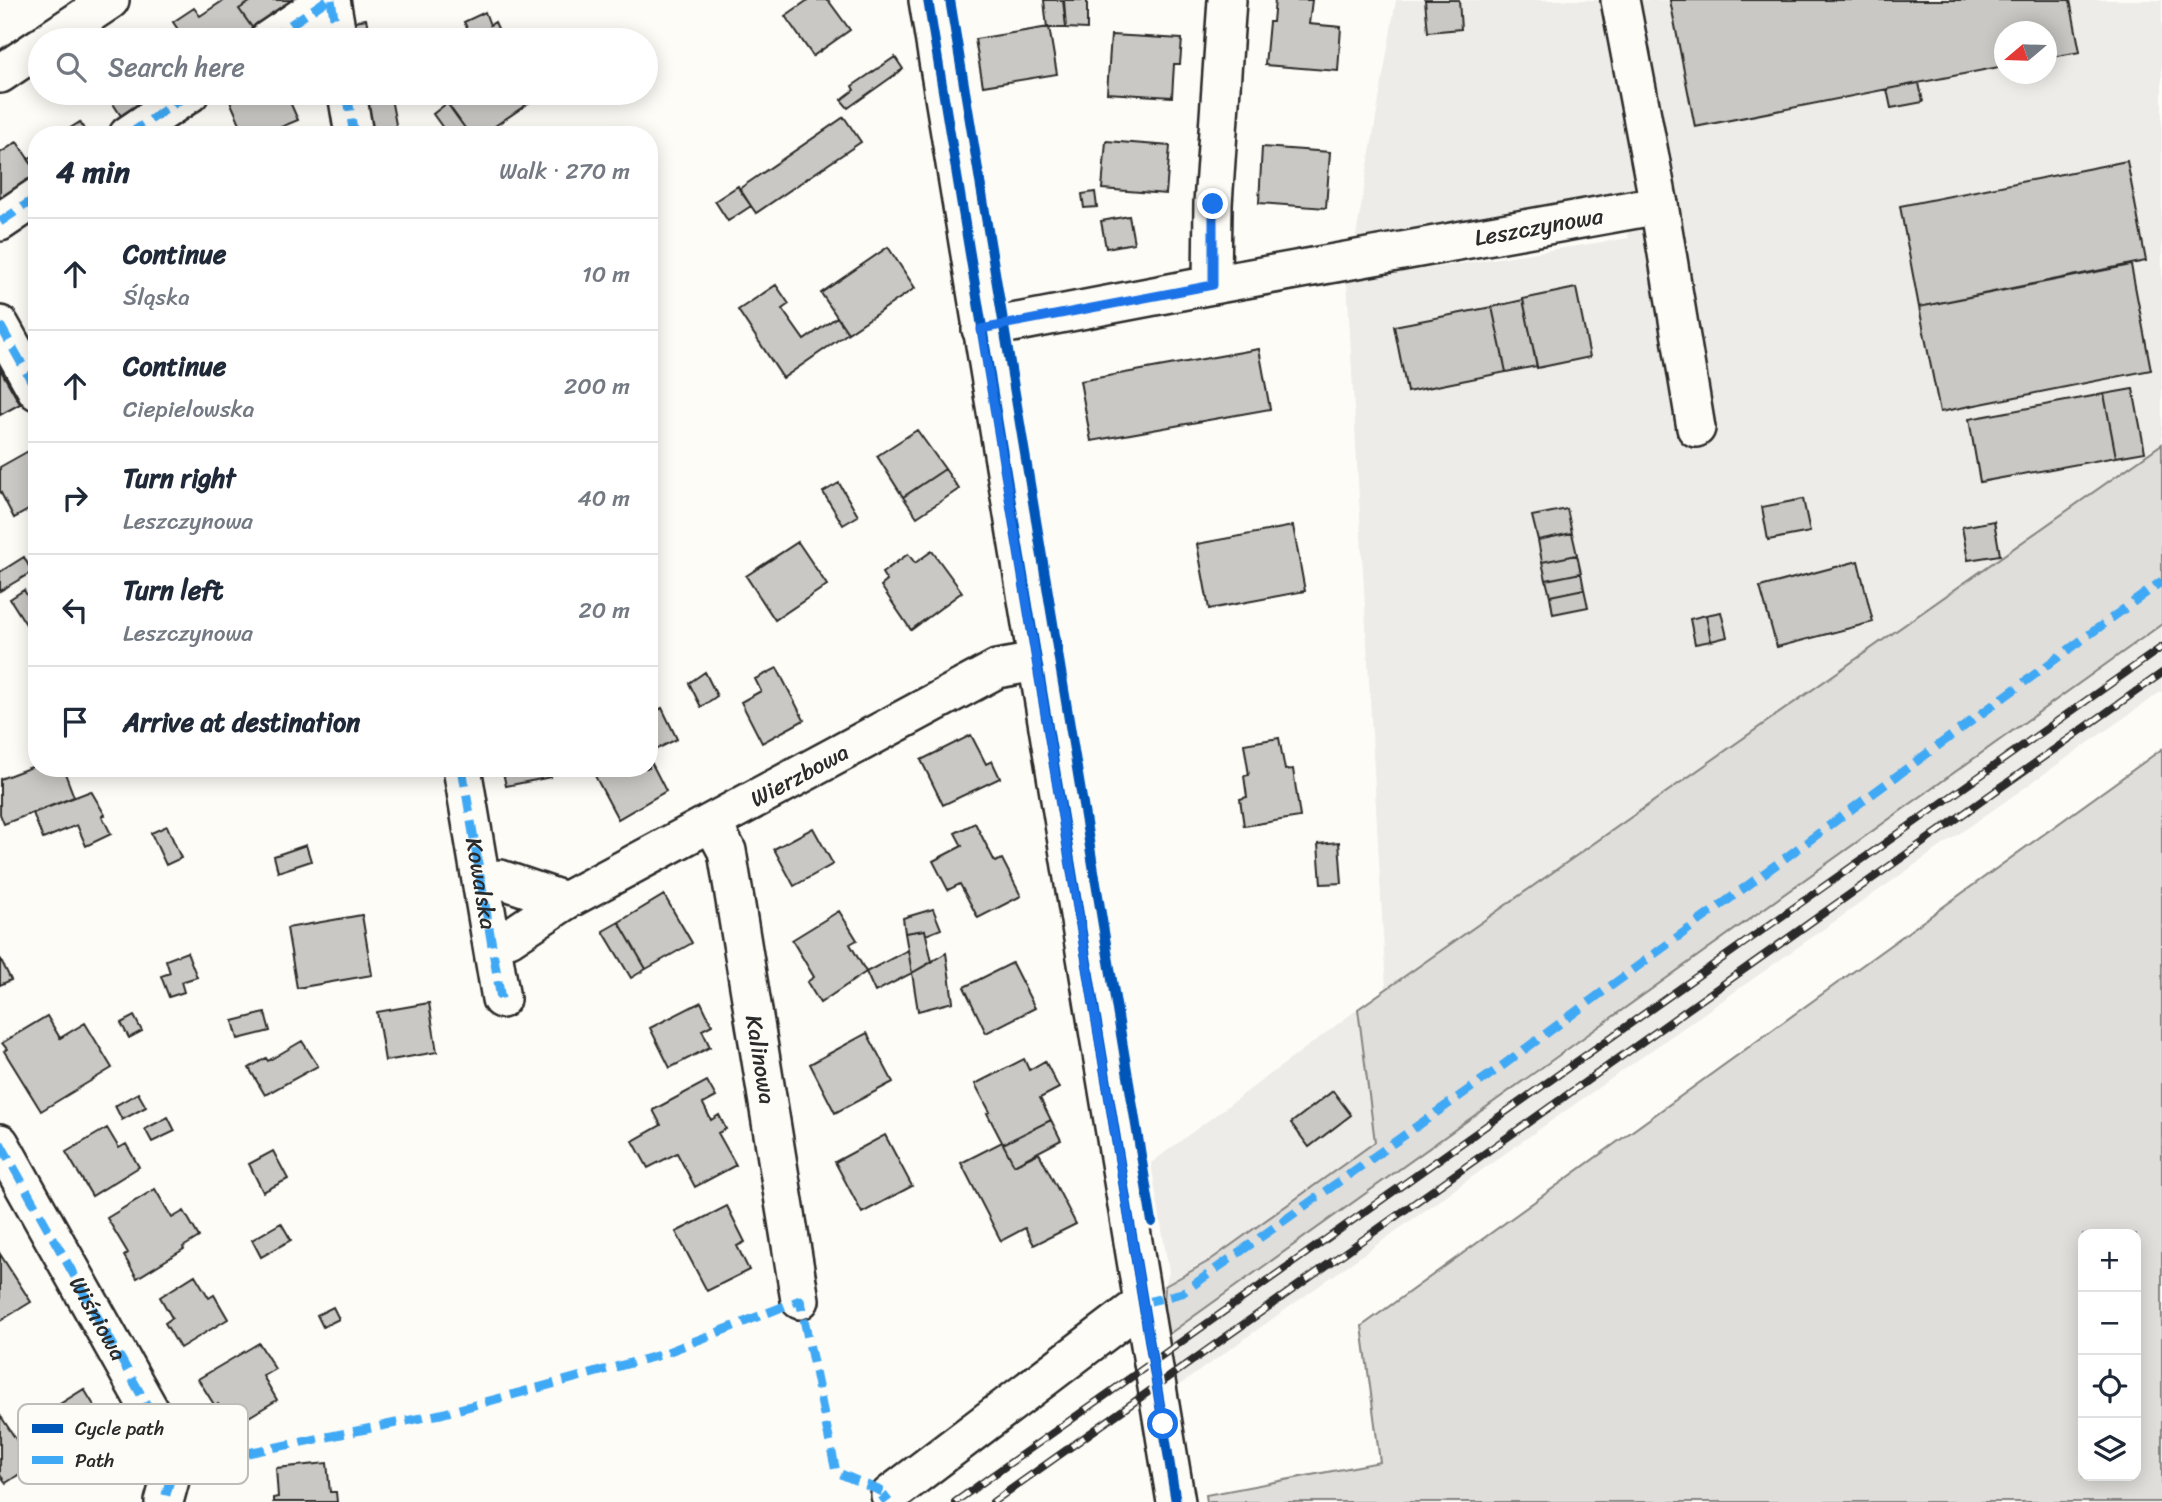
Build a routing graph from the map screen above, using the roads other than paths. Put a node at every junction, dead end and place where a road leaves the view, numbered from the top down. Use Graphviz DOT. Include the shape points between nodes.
graph roads {
  1 [pos="110,0"];
  2 [pos="329,0"];
  3 [pos="928,0"];
  4 [pos="1227,0"];
  5 [pos="1620,0"];
  6 [pos="68,28"];
  7 [pos="286,28"];
  8 [pos="335,28"];
  9 [pos="28,55"];
  10 [pos="0,74"];
  11 [pos="172,105"];
  12 [pos="349,105"];
  13 [pos="141,126"];
  14 [pos="352,126"];
  15 [pos="28,203"];
  16 [pos="1659,205"];
  17 [pos="0,222"];
  18 [pos="1213,285"];
  19 [pos="0,325"];
  20 [pos="981,329"];
  21 [pos="28,375"];
  22 [pos="1696,428"];
  23 [pos="1037,662"];
  24 [pos="464,777"];
  25 [pos="712,823"];
  26 [pos="482,882"];
  27 [pos="565,901"];
  28 [pos="492,942"];
  29 [pos="501,999"];
  30 [pos="0,1143"];
  31 [pos="11,1185"];
  32 [pos="800,1300"];
  33 [pos="1143,1303"];
  34 [pos="145,1404"];
  35 [pos="169,1484"];
  36 [pos="890,1495"];
  37 [pos="164,1502"];
  38 [pos="1176,1502"];
  1 -- 6 [label="street"];
  2 -- 7 [label="street"];
  2 -- 8 [label="street"];
  3 -- 20 [label="street"];
  4 -- 18 [label="street" via="1213,204"];
  5 -- 16 [label="street"];
  9 -- 10 [label="street"];
  11 -- 13 [label="street"];
  12 -- 14 [label="street"];
  15 -- 17 [label="street"];
  16 -- 18 [label="street, Leszczynowa"];
  16 -- 22 [label="street"];
  18 -- 20 [label="street, Leszczynowa"];
  19 -- 21 [label="street"];
  20 -- 23 [label="street"];
  23 -- 25 [label="street, Wierzbowa" via="997,669"];
  23 -- 33 [label="street"];
  24 -- 26 [label="street, Kowalska"];
  25 -- 27 [label="street, Wierzbowa"];
  25 -- 32 [label="street, Kalinowa" via="727,851"];
  26 -- 27 [label="street" via="500,879"];
  26 -- 28 [label="street, Kowalska"];
  27 -- 28 [label="street, Wierzbowa" via="509,938"];
  28 -- 29 [label="street, Kowalska"];
  30 -- 31 [label="street, Wiśniowa"];
  31 -- 34 [label="street, Wiśniowa"];
  33 -- 36 [label="street"];
  33 -- 38 [label="street"];
  35 -- 37 [label="street, Wiśniowa"];
}
